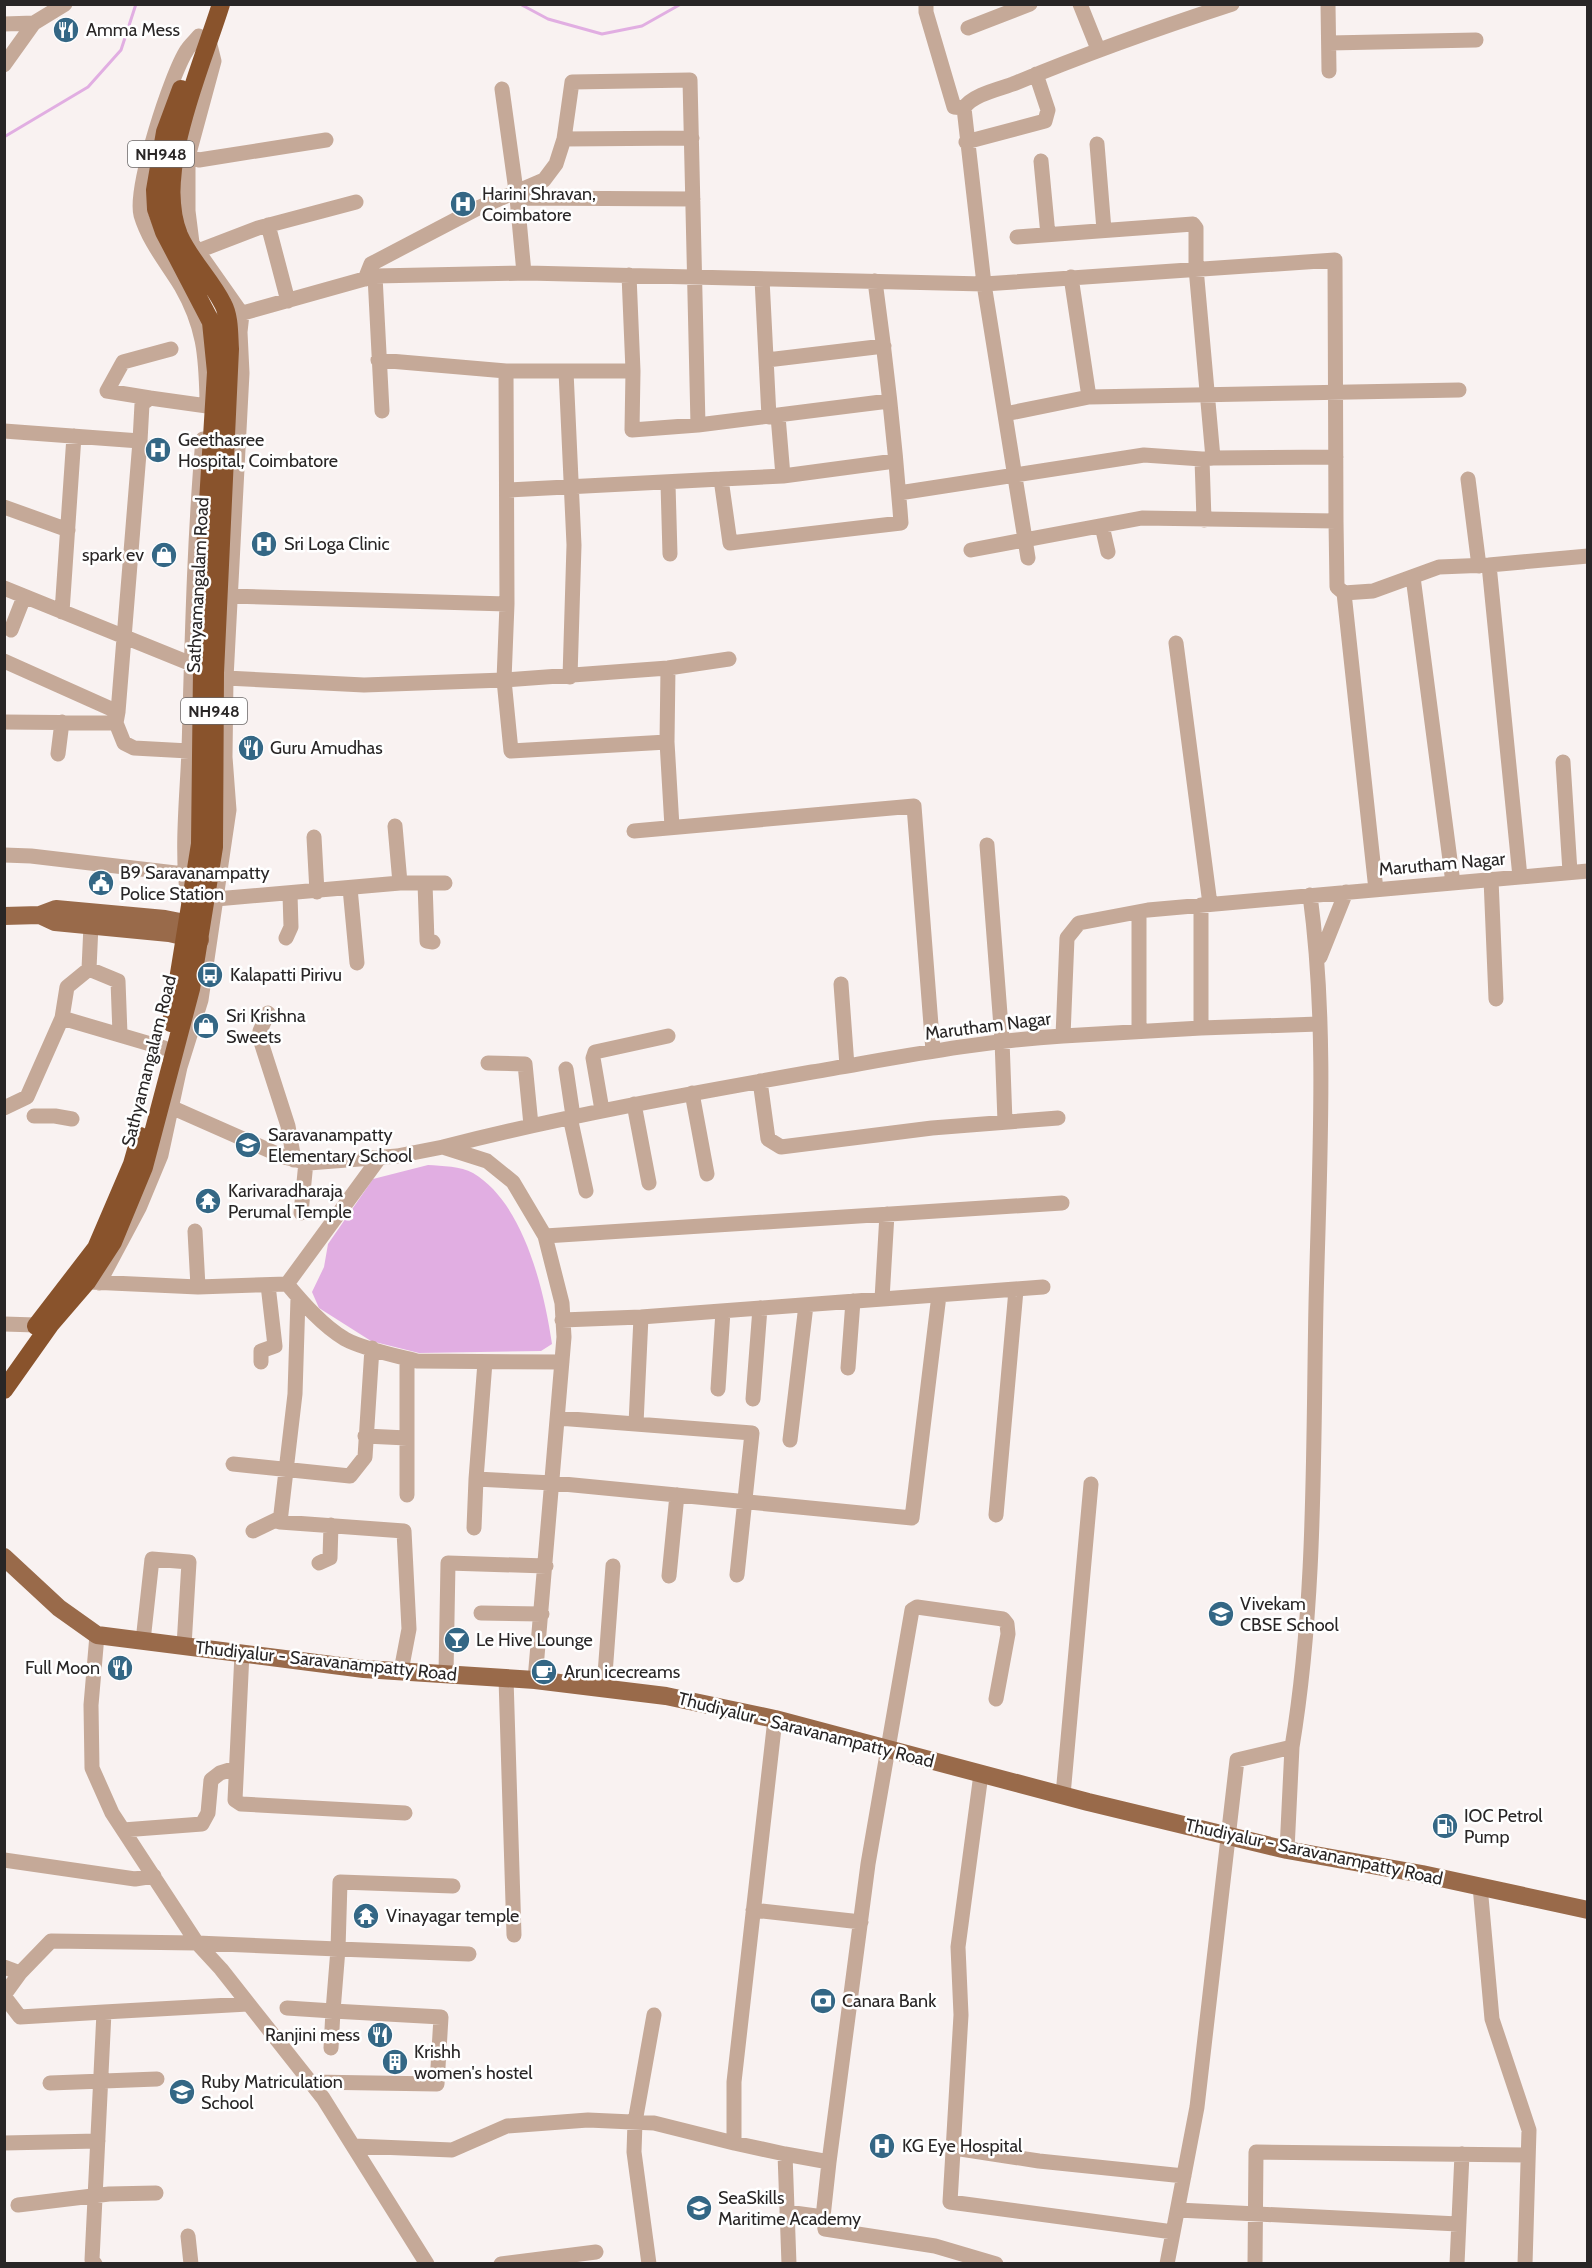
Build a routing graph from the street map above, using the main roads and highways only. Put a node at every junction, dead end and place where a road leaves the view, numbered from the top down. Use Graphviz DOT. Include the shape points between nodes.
graph roads {
  1 [pos="209,4"];
  2 [pos="221,4"];
  3 [pos="204,39"];
  4 [pos="40,915"];
  5 [pos="4,916"];
  6 [pos="193,928"];
  7 [pos="4,1368"];
  8 [pos="4,1390"];
  9 [pos="4,1557"];
  10 [pos="1587,1910"];
  1 -- 3 [label="highway, NH948"];
  2 -- 3 [label="highway, Sathyamangalam Road / NH948"];
  3 -- 6 [label="highway, Sathyamangalam Road / NH948" via="175,161 174,212 178,233 224,306 230,349 208,670 214,847"];
  4 -- 5 [label="main road"];
  4 -- 6 [label="main road" via="55,922 90,925"];
  4 -- 6 [label="main road" via="56,909"];
  6 -- 7 [label="highway, NH948" via="132,1164 96,1248"];
  6 -- 8 [label="highway, Sathyamangalam Road / NH948" via="191,989 165,1104 140,1177 93,1282 50,1325"];
  9 -- 10 [label="main road, Thudiyalur - Saravanampatty Road" via="59,1608 97,1635 401,1671 535,1680 666,1696 776,1719 1287,1850"];
}
